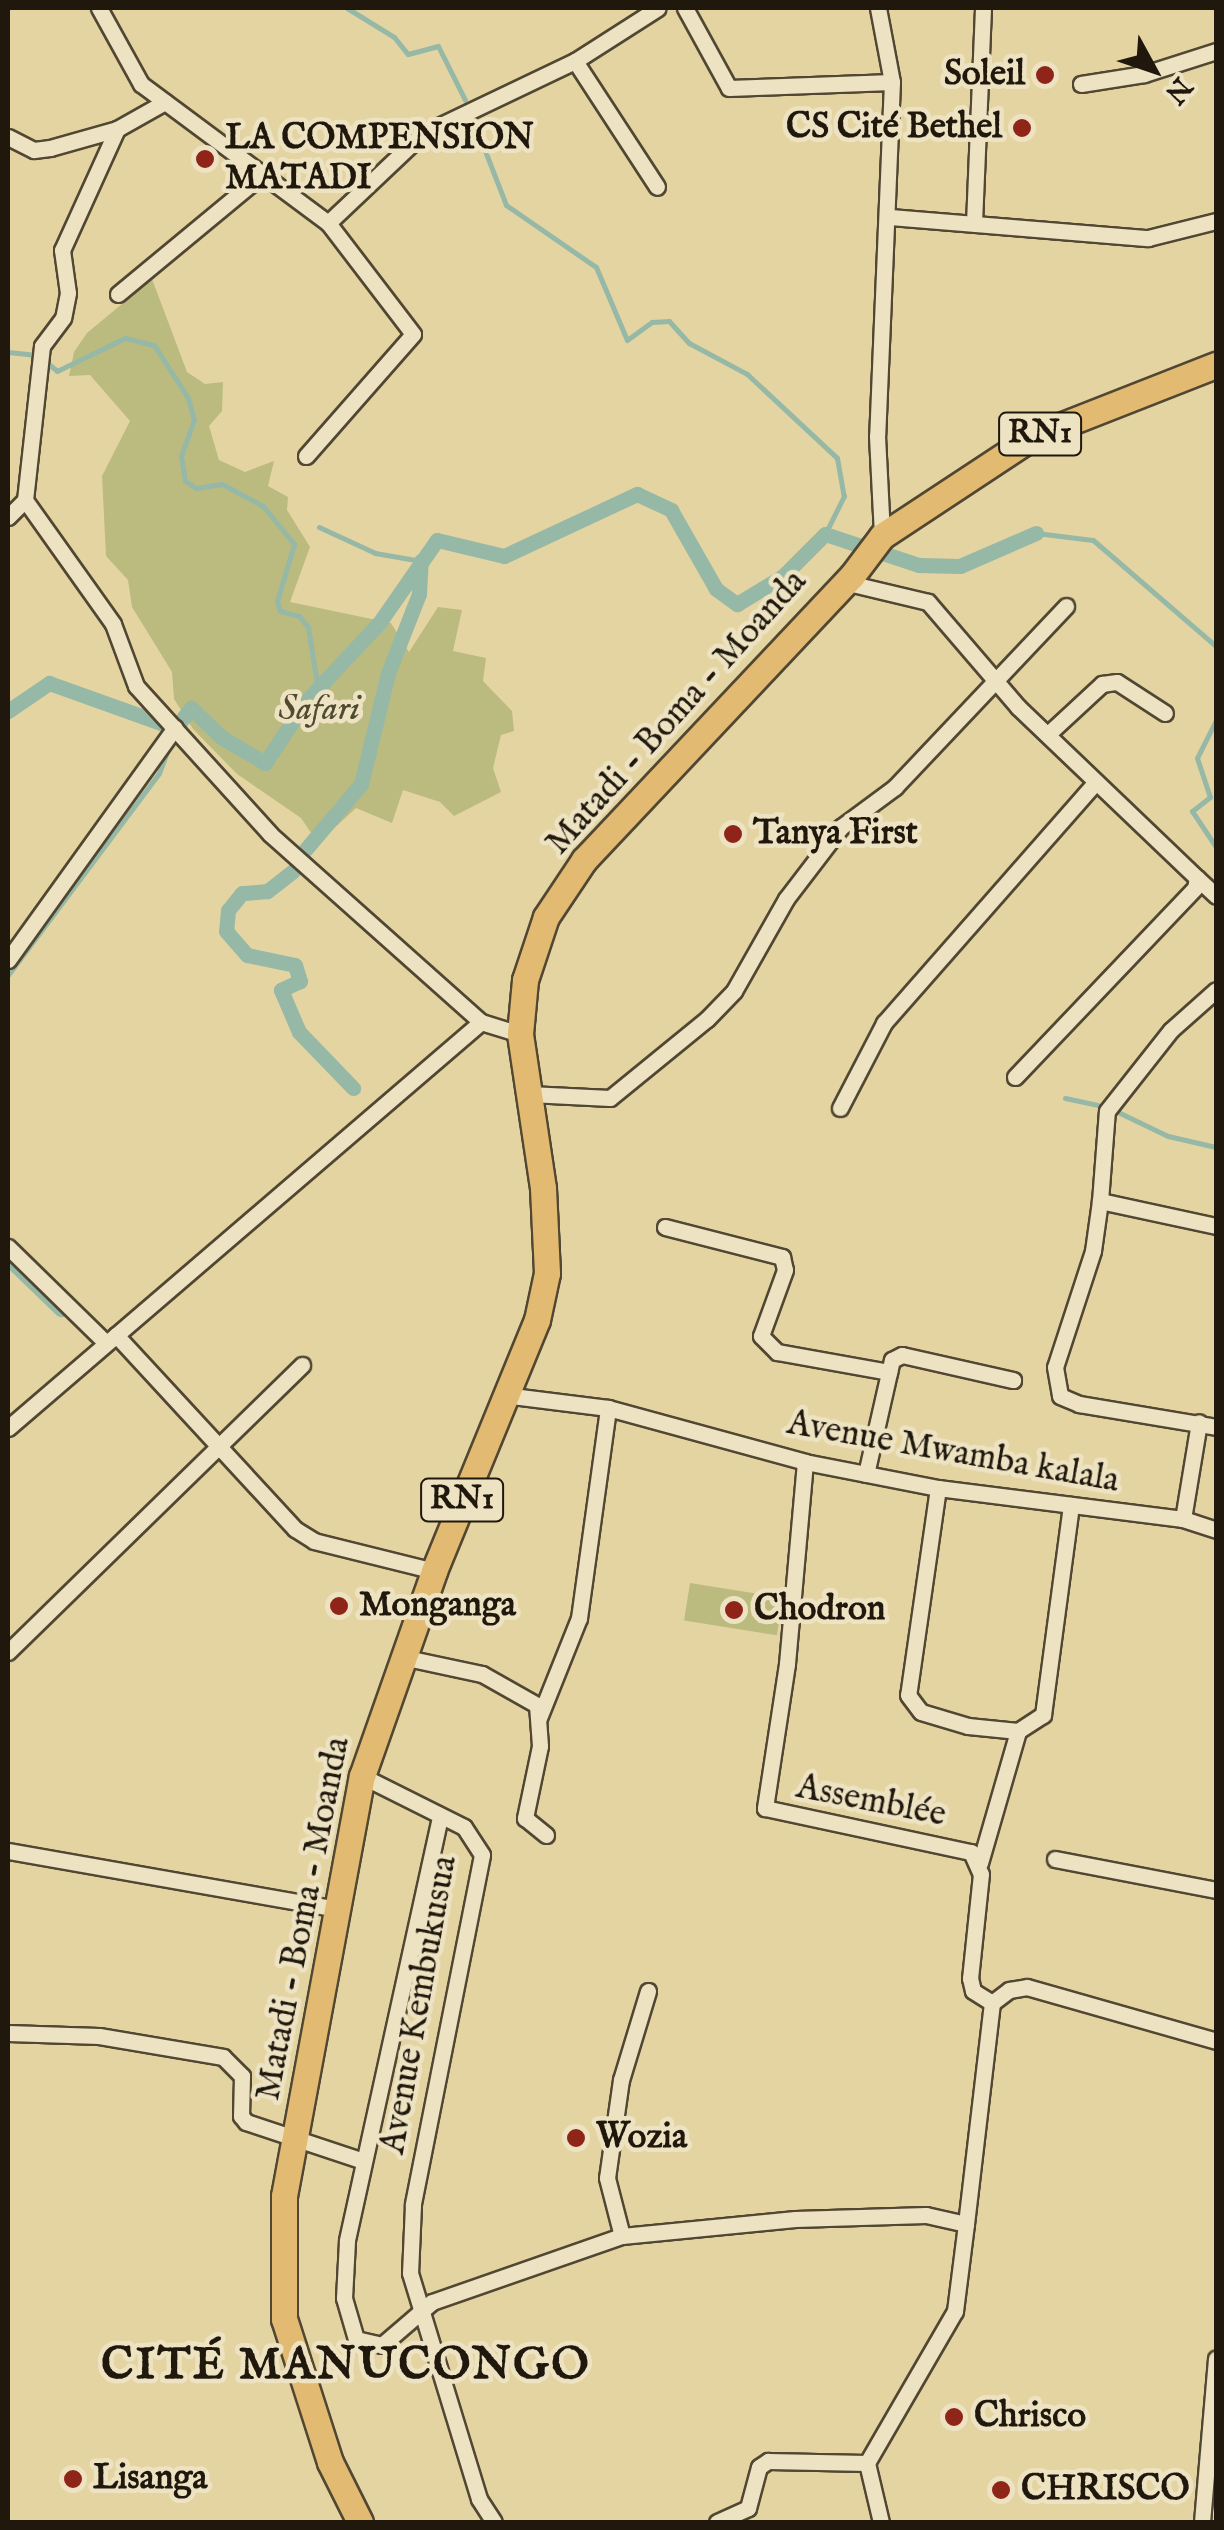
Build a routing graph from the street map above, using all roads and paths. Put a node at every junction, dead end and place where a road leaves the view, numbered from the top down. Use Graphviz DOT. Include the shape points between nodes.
graph roads {
  1 [pos="99,8"];
  2 [pos="658,8"];
  3 [pos="684,8"];
  4 [pos="878,8"];
  5 [pos="983,8"];
  6 [pos="1216,51"];
  7 [pos="574,62"];
  8 [pos="892,82"];
  9 [pos="1081,84"];
  10 [pos="165,102"];
  11 [pos="117,129"];
  12 [pos="8,137"];
  13 [pos="262,175"];
  14 [pos="657,187"];
  15 [pos="890,217"];
  16 [pos="1216,221"];
  17 [pos="328,223"];
  18 [pos="974,223"];
  19 [pos="118,294"];
  20 [pos="1216,365"];
  21 [pos="306,456"];
  22 [pos="25,500"];
  23 [pos="8,517"];
  24 [pos="882,536"];
  25 [pos="848,579"];
  26 [pos="1066,606"];
  27 [pos="996,680"];
  28 [pos="1165,713"];
  29 [pos="175,728"];
  30 [pos="1048,734"];
  31 [pos="1095,783"];
  32 [pos="1197,878"];
  33 [pos="1216,896"];
  34 [pos="8,960"];
  35 [pos="1216,990"];
  36 [pos="481,1022"];
  37 [pos="520,1034"];
  38 [pos="1015,1077"];
  39 [pos="529,1094"];
  40 [pos="840,1108"];
  41 [pos="1100,1201"];
  42 [pos="1216,1226"];
  43 [pos="665,1227"];
  44 [pos="8,1247"];
  45 [pos="110,1338"];
  46 [pos="302,1366"];
  47 [pos="889,1372"];
  48 [pos="1012,1380"];
  49 [pos="504,1395"];
  50 [pos="608,1408"];
  51 [pos="1199,1422"];
  52 [pos="1216,1427"];
  53 [pos="8,1428"];
  54 [pos="220,1448"];
  55 [pos="805,1462"];
  56 [pos="866,1474"];
  57 [pos="938,1488"];
  58 [pos="1072,1506"];
  59 [pos="1183,1519"];
  60 [pos="1216,1530"];
  61 [pos="434,1571"];
  62 [pos="8,1652"];
  63 [pos="402,1657"];
  64 [pos="540,1718"];
  65 [pos="1018,1731"];
  66 [pos="362,1776"];
  67 [pos="440,1817"];
  68 [pos="546,1834"];
  69 [pos="8,1850"];
  70 [pos="1055,1859"];
  71 [pos="980,1862"];
  72 [pos="1216,1890"];
  73 [pos="338,1908"];
  74 [pos="648,1991"];
  75 [pos="992,2003"];
  76 [pos="8,2033"];
  77 [pos="1216,2041"];
  78 [pos="298,2142"];
  79 [pos="363,2162"];
  80 [pos="966,2224"];
  81 [pos="622,2236"];
  82 [pos="418,2314"];
  83 [pos="1216,2359"];
  84 [pos="866,2463"];
  85 [pos="360,2522"];
  86 [pos="494,2522"];
  87 [pos="718,2522"];
  88 [pos="882,2522"];
  89 [pos="1202,2522"];
  1 -- 10 [label="street" via="127,66"];
  2 -- 7 [label="street"];
  3 -- 8 [label="street" via="729,88"];
  4 -- 8 [label="street"];
  5 -- 18 [label="street"];
  6 -- 9 [label="street" via="1144,74"];
  7 -- 14 [label="street"];
  7 -- 17 [label="street" via="422,134"];
  8 -- 15 [label="street"];
  10 -- 11 [label="street"];
  10 -- 13 [label="street"];
  11 -- 12 [label="street" via="34,150"];
  11 -- 22 [label="street" via="62,250 68,293 63,318 42,346"];
  13 -- 17 [label="street"];
  13 -- 19 [label="street"];
  15 -- 18 [label="street"];
  15 -- 24 [label="street" via="878,436"];
  16 -- 18 [label="street" via="1148,238"];
  17 -- 21 [label="street" via="412,334"];
  20 -- 24 [label="highway, Matadi - Boma - Moanda / RN1" via="1032,437"];
  22 -- 23 [label="street"];
  22 -- 29 [label="street" via="113,624 136,686"];
  24 -- 25 [label="highway, Matadi - Boma - Moanda / RN1"];
  25 -- 27 [label="street" via="928,602"];
  25 -- 37 [label="highway, Matadi - Boma - Moanda / RN1" via="584,860 546,917 525,980"];
  26 -- 27 [label="street"];
  27 -- 30 [label="street"];
  27 -- 39 [label="street" via="894,787 841,827 786,900 734,991 707,1019 610,1098"];
  28 -- 30 [label="street" via="1116,682 1102,684"];
  29 -- 34 [label="street"];
  29 -- 36 [label="street" via="270,834"];
  30 -- 31 [label="street"];
  31 -- 32 [label="street"];
  31 -- 40 [label="street" via="884,1024"];
  32 -- 33 [label="street"];
  32 -- 38 [label="street" via="1196,888"];
  35 -- 41 [label="street" via="1171,1030 1107,1111"];
  36 -- 37 [label="street"];
  36 -- 45 [label="street"];
  37 -- 39 [label="highway, Matadi - Boma - Moanda / RN1"];
  39 -- 49 [label="highway, Matadi - Boma - Moanda / RN1" via="547,1273 537,1320"];
  41 -- 42 [label="street"];
  41 -- 51 [label="street" via="1093,1251 1055,1366 1060,1396"];
  43 -- 47 [label="street" via="782,1257 785,1270 761,1336 777,1352"];
  44 -- 45 [label="street"];
  45 -- 53 [label="street"];
  45 -- 54 [label="street"];
  46 -- 54 [label="street"];
  47 -- 48 [label="street" via="902,1355"];
  47 -- 56 [label="street"];
  49 -- 50 [label="street, Avenue Mwamba kalala"];
  49 -- 61 [label="highway, Matadi - Boma - Moanda / RN1"];
  50 -- 55 [label="street, Avenue Mwamba kalala"];
  50 -- 64 [label="street" via="579,1618"];
  51 -- 52 [label="street"];
  51 -- 59 [label="street"];
  54 -- 61 [label="street" via="314,1541"];
  54 -- 62 [label="street"];
  55 -- 56 [label="street, Avenue Mwamba kalala"];
  55 -- 71 [label="street, Assemblée" via="787,1664 764,1808 972,1852"];
  56 -- 57 [label="street, Avenue Mwamba kalala"];
  57 -- 58 [label="street, Avenue Mwamba kalala"];
  57 -- 65 [label="street" via="908,1695 936,1720"];
  58 -- 59 [label="street, Avenue Mwamba kalala"];
  58 -- 65 [label="street" via="1043,1715"];
  59 -- 60 [label="street, Avenue Mwamba kalala"];
  61 -- 63 [label="highway, Matadi - Boma - Moanda / RN1"];
  63 -- 64 [label="street" via="507,1684 537,1704"];
  63 -- 66 [label="highway, Matadi - Boma - Moanda / RN1"];
  64 -- 68 [label="street" via="525,1818"];
  65 -- 71 [label="street"];
  66 -- 67 [label="street, Avenue Kembukusua"];
  66 -- 73 [label="highway, Matadi - Boma - Moanda / RN1"];
  67 -- 79 [label="street"];
  67 -- 82 [label="street, Avenue Kembukusua" via="464,1827 482,1854 413,2205 410,2273"];
  69 -- 73 [label="street"];
  70 -- 72 [label="street"];
  71 -- 75 [label="street, Assemblée" via="970,1978 973,1990"];
  73 -- 78 [label="highway, Matadi - Boma - Moanda / RN1"];
  74 -- 81 [label="street" via="620,2080 606,2178"];
  75 -- 77 [label="street" via="1009,1990 1027,1988"];
  75 -- 80 [label="street"];
  76 -- 78 [label="street" via="99,2036 222,2058 242,2076 240,2116"];
  78 -- 79 [label="street"];
  78 -- 85 [label="highway, Matadi - Boma - Moanda / RN1" via="284,2196 284,2319 330,2462"];
  79 -- 82 [label="street" via="347,2241 348,2326 356,2339 382,2345"];
  80 -- 81 [label="street" via="926,2215 795,2219"];
  80 -- 84 [label="street" via="955,2311"];
  81 -- 82 [label="street" via="452,2293"];
  82 -- 86 [label="street, Avenue Kembukusua" via="479,2499"];
  83 -- 89 [label="street"];
  84 -- 87 [label="street" via="768,2461 758,2468 748,2508"];
  84 -- 88 [label="street"];
}
